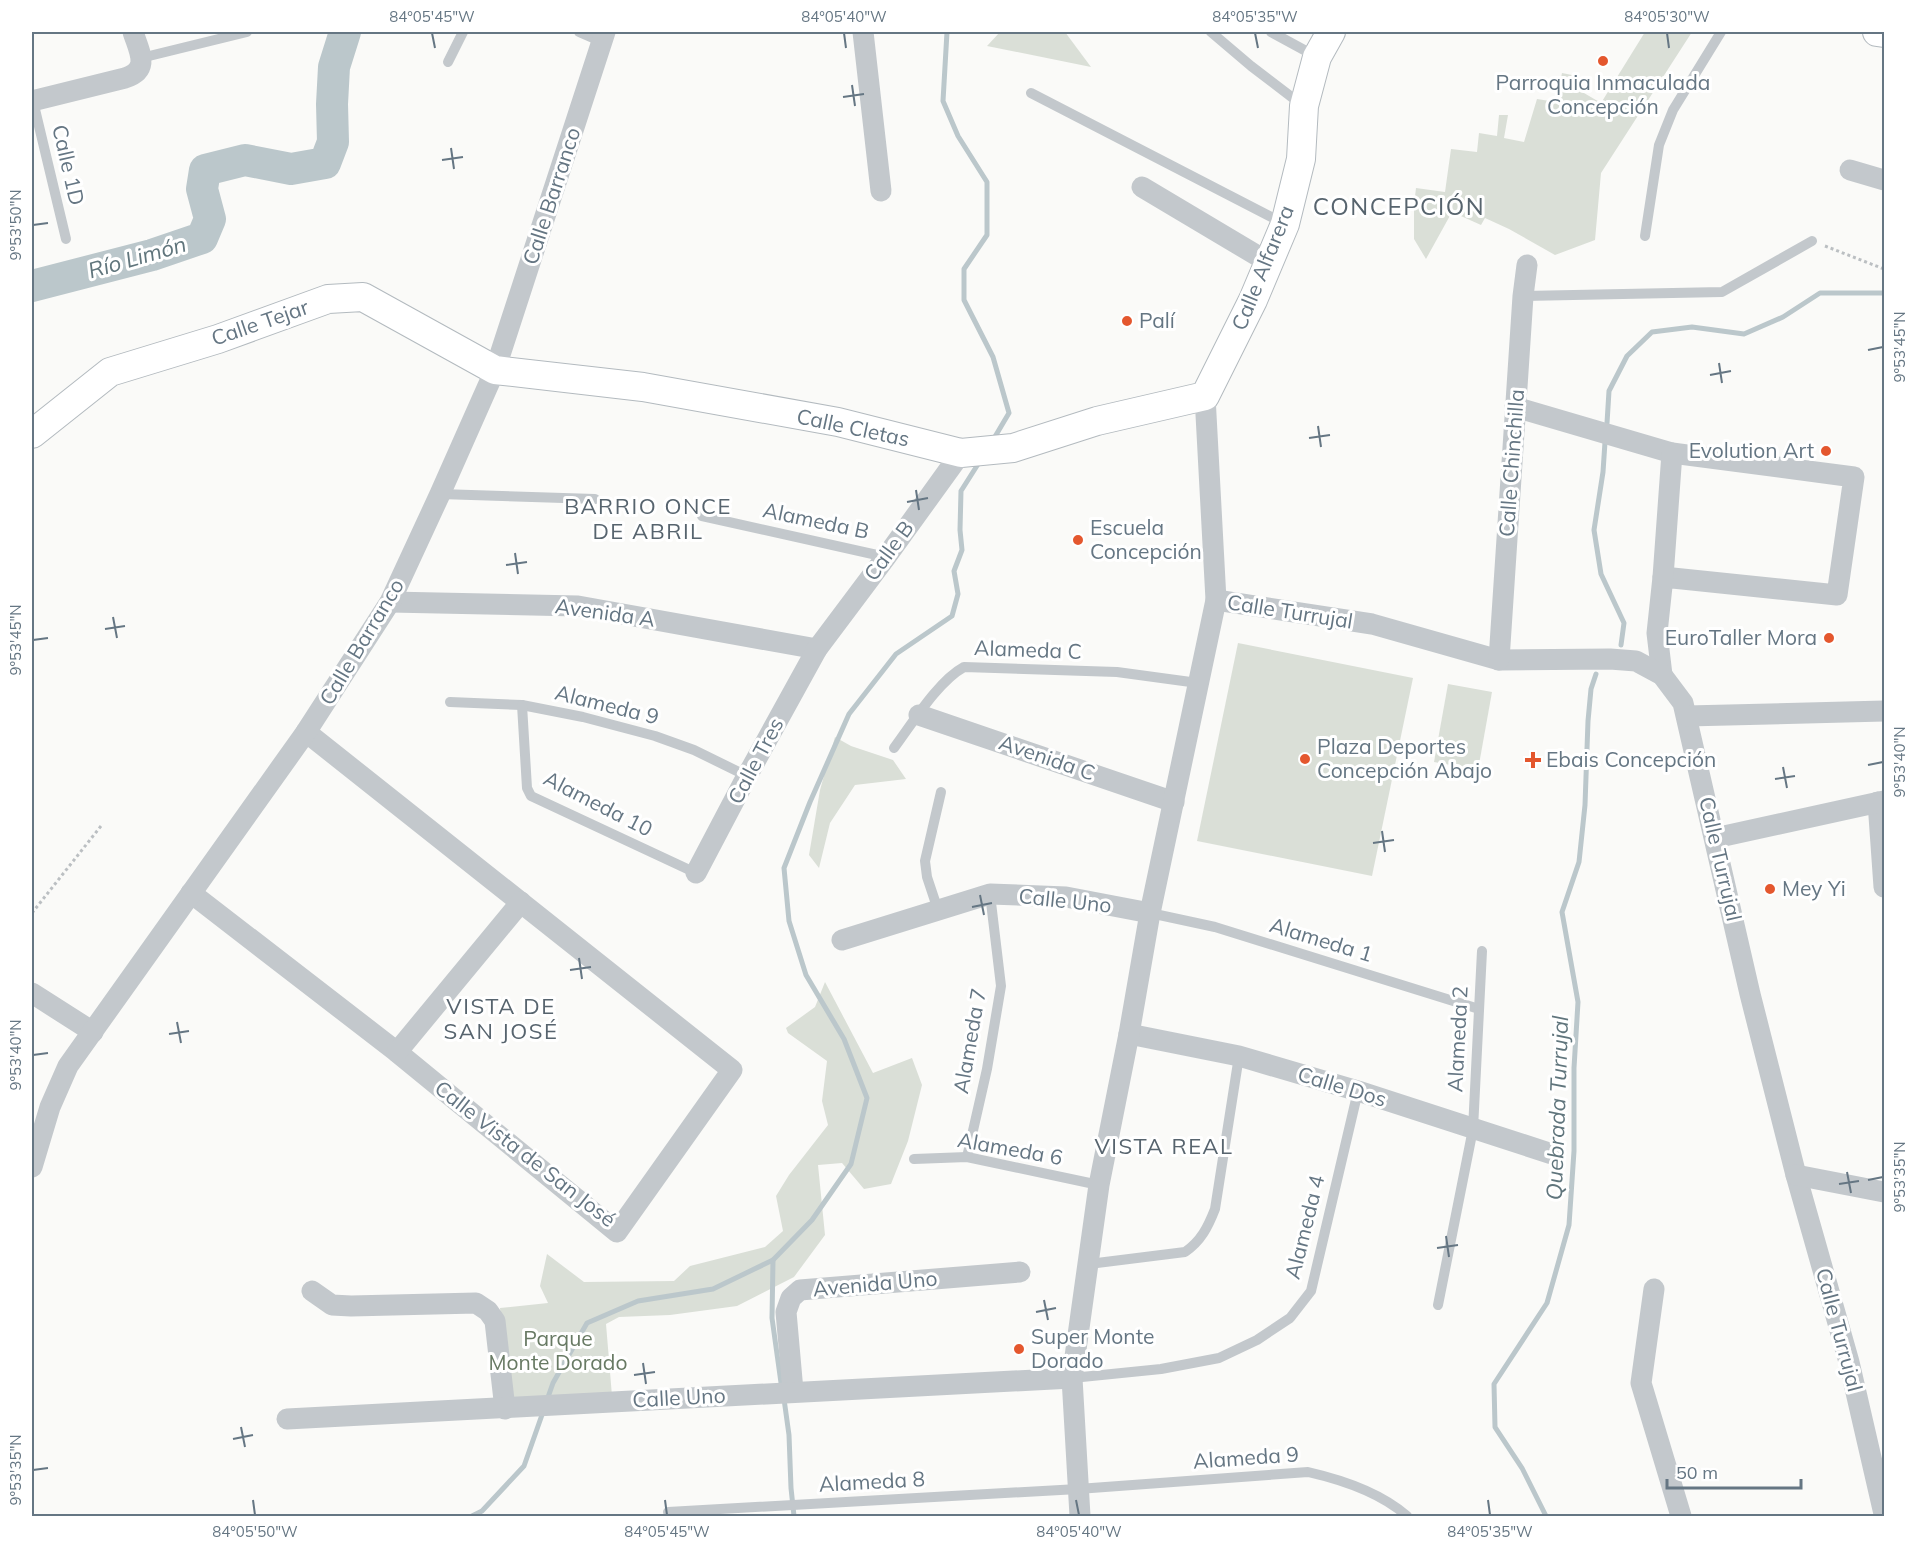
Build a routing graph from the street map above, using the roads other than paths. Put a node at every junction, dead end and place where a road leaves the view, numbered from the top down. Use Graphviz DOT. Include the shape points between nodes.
graph roads {
  1 [pos="134,32"];
  2 [pos="247,32"];
  3 [pos="463,32"];
  4 [pos="579,32"];
  5 [pos="863,32"];
  6 [pos="1211,32"];
  7 [pos="1271,32"];
  8 [pos="1331,32"];
  9 [pos="1721,32"];
  10 [pos="1877,32"];
  11 [pos="1884,33"];
  12 [pos="604,37"];
  13 [pos="1317,57"];
  14 [pos="448,62"];
  15 [pos="141,63"];
  16 [pos="1031,93"];
  17 [pos="32,101"];
  18 [pos="1304,106"];
  19 [pos="1850,170"];
  20 [pos="1884,180"];
  21 [pos="1142,187"];
  22 [pos="881,191"];
  23 [pos="1285,224"];
  24 [pos="1645,236"];
  25 [pos="66,239"];
  26 [pos="1812,241"];
  27 [pos="1268,262"];
  28 [pos="1527,265"];
  29 [pos="1523,296"];
  30 [pos="495,370"];
  31 [pos="1205,396"];
  32 [pos="1515,407"];
  33 [pos="32,435"];
  34 [pos="960,453"];
  35 [pos="1672,453"];
  36 [pos="440,494"];
  37 [pos="596,499"];
  38 [pos="702,516"];
  39 [pos="886,557"];
  40 [pos="1663,577"];
  41 [pos="1216,600"];
  42 [pos="390,602"];
  43 [pos="817,649"];
  44 [pos="1499,660"];
  45 [pos="1662,675"];
  46 [pos="1198,683"];
  47 [pos="450,702"];
  48 [pos="522,705"];
  49 [pos="1884,711"];
  50 [pos="920,715"];
  51 [pos="1687,716"];
  52 [pos="306,732"];
  53 [pos="894,748"];
  54 [pos="747,776"];
  55 [pos="941,792"];
  56 [pos="1881,801"];
  57 [pos="1174,802"];
  58 [pos="1715,838"];
  59 [pos="696,873"];
  60 [pos="1884,887"];
  61 [pos="191,893"];
  62 [pos="990,894"];
  63 [pos="521,902"];
  64 [pos="938,910"];
  65 [pos="1150,913"];
  66 [pos="842,940"];
  67 [pos="1482,951"];
  68 [pos="32,993"];
  69 [pos="1479,1009"];
  70 [pos="93,1032"];
  71 [pos="1129,1034"];
  72 [pos="397,1052"];
  73 [pos="1239,1056"];
  74 [pos="1358,1091"];
  75 [pos="1473,1129"];
  76 [pos="1552,1154"];
  77 [pos="967,1157"];
  78 [pos="914,1159"];
  79 [pos="32,1167"];
  80 [pos="1796,1175"];
  81 [pos="1099,1185"];
  82 [pos="1884,1192"];
  83 [pos="1089,1264"];
  84 [pos="1020,1272"];
  85 [pos="1654,1289"];
  86 [pos="312,1291"];
  87 [pos="1438,1305"];
  88 [pos="1072,1378"];
  89 [pos="793,1391"];
  90 [pos="505,1408"];
  91 [pos="287,1419"];
  92 [pos="1078,1489"];
  93 [pos="668,1512"];
  94 [pos="779,1512"];
  95 [pos="1884,1514"];
  96 [pos="1080,1516"];
  97 [pos="1407,1516"];
  98 [pos="1681,1516"];
  1 -- 15 [label="street"];
  2 -- 15 [label="lane"];
  3 -- 14 [label="lane"];
  4 -- 12 [label="lane"];
  5 -- 22 [label="street"];
  6 -- 18 [label="lane"];
  7 -- 13 [label="lane"];
  8 -- 13 [label="street, Calle Alfarera"];
  9 -- 24 [label="lane" via="1673,110 1659,145"];
  10 -- 11 [label="street"];
  12 -- 30 [label="street, Calle Barranco"];
  13 -- 18 [label="street, Calle Alfarera"];
  15 -- 17 [label="street" via="138,73 125,78"];
  16 -- 23 [label="lane"];
  17 -- 25 [label="lane, Calle 1D"];
  18 -- 23 [label="street, Calle Alfarera" via="1301,159"];
  19 -- 20 [label="street"];
  21 -- 27 [label="street"];
  23 -- 27 [label="street, Calle Alfarera"];
  26 -- 29 [label="lane" via="1722,292"];
  27 -- 31 [label="street, Calle Alfarera"];
  28 -- 29 [label="street, Calle Chinchilla"];
  29 -- 32 [label="street, Calle Chinchilla"];
  30 -- 33 [label="street, Calle Tejar" via="363,297 328,299 218,339 110,372"];
  30 -- 34 [label="street, Calle Cletas" via="643,387 837,422"];
  30 -- 36 [label="street, Calle Barranco"];
  31 -- 34 [label="street, Calle Cletas" via="1097,421 1013,448"];
  31 -- 41 [label="street, Calle Turrujal"];
  32 -- 35 [label="street"];
  32 -- 44 [label="street, Calle Chinchilla"];
  34 -- 39 [label="street, Calle B"];
  35 -- 40 [label="street"];
  35 -- 40 [label="street" via="1854,477 1837,595"];
  36 -- 37 [label="lane"];
  36 -- 42 [label="street, Calle Barranco"];
  38 -- 39 [label="lane, Alameda B"];
  39 -- 43 [label="street, Calle B"];
  40 -- 45 [label="street" via="1657,633"];
  41 -- 44 [label="street, Calle Turrujal" via="1372,624"];
  41 -- 46 [label="street"];
  42 -- 43 [label="street, Avenida A" via="578,606"];
  42 -- 52 [label="street, Calle Barranco"];
  43 -- 54 [label="street, Calle Tres"];
  44 -- 45 [label="street, Calle Turrujal" via="1636,661"];
  45 -- 51 [label="street, Calle Turrujal" via="1683,703"];
  46 -- 50 [label="lane, Alameda C" via="1117,672 964,667 943,684"];
  46 -- 57 [label="street"];
  47 -- 48 [label="lane, Alameda 9"];
  48 -- 54 [label="lane, Alameda 9" via="655,736"];
  48 -- 59 [label="lane, Alameda 10" via="526,788 531,796"];
  49 -- 51 [label="street"];
  50 -- 53 [label="lane, Alameda C"];
  50 -- 57 [label="street, Avenida C"];
  51 -- 58 [label="street, Calle Turrujal"];
  52 -- 61 [label="street, Calle Barranco"];
  52 -- 63 [label="street, Calle Vista de San José"];
  54 -- 59 [label="street, Calle Tres"];
  55 -- 64 [label="lane" via="924,861"];
  56 -- 58 [label="street"];
  56 -- 60 [label="street"];
  57 -- 65 [label="street"];
  58 -- 80 [label="street, Calle Turrujal"];
  61 -- 70 [label="street, Calle Barranco"];
  61 -- 72 [label="street, Calle Vista de San José"];
  62 -- 64 [label="street, Calle Uno"];
  62 -- 65 [label="street, Calle Uno" via="1066,897"];
  62 -- 77 [label="lane, Alameda 7" via="1001,986"];
  63 -- 72 [label="street"];
  63 -- 72 [label="street, Calle Vista de San José" via="732,1070 617,1232"];
  64 -- 66 [label="street, Calle Uno"];
  65 -- 69 [label="lane, Alameda 1" via="1215,927"];
  65 -- 71 [label="street"];
  67 -- 69 [label="lane, Alameda 2"];
  68 -- 70 [label="street"];
  69 -- 75 [label="lane, Alameda 2"];
  70 -- 79 [label="street, Calle Barranco" via="68,1066 50,1107"];
  71 -- 73 [label="street, Calle Dos"];
  71 -- 81 [label="street"];
  73 -- 74 [label="street, Calle Dos"];
  73 -- 83 [label="lane" via="1215,1209 1196,1244 1185,1252"];
  74 -- 75 [label="street, Calle Dos"];
  74 -- 88 [label="lane, Alameda 4" via="1311,1291 1290,1318 1219,1358 1161,1369"];
  75 -- 76 [label="street, Calle Dos"];
  75 -- 87 [label="lane, Alameda 2"];
  77 -- 78 [label="lane, Alameda 6"];
  77 -- 81 [label="lane, Alameda 6"];
  80 -- 82 [label="street"];
  80 -- 95 [label="street, Calle Turrujal" via="1849,1362"];
  81 -- 83 [label="street"];
  83 -- 88 [label="street"];
  84 -- 89 [label="street, Avenida Uno" via="800,1290 791,1298 786,1311"];
  85 -- 98 [label="street" via="1641,1383"];
  86 -- 90 [label="street" via="332,1305 476,1303 495,1321"];
  88 -- 89 [label="street, Calle Uno"];
  88 -- 92 [label="street"];
  89 -- 90 [label="street, Calle Uno"];
  90 -- 91 [label="street, Calle Uno"];
  92 -- 94 [label="lane, Alameda 8"];
  92 -- 96 [label="street"];
  92 -- 97 [label="lane, Alameda 9" via="1308,1472 1343,1480"];
  93 -- 94 [label="lane, Alameda 8"];
}
